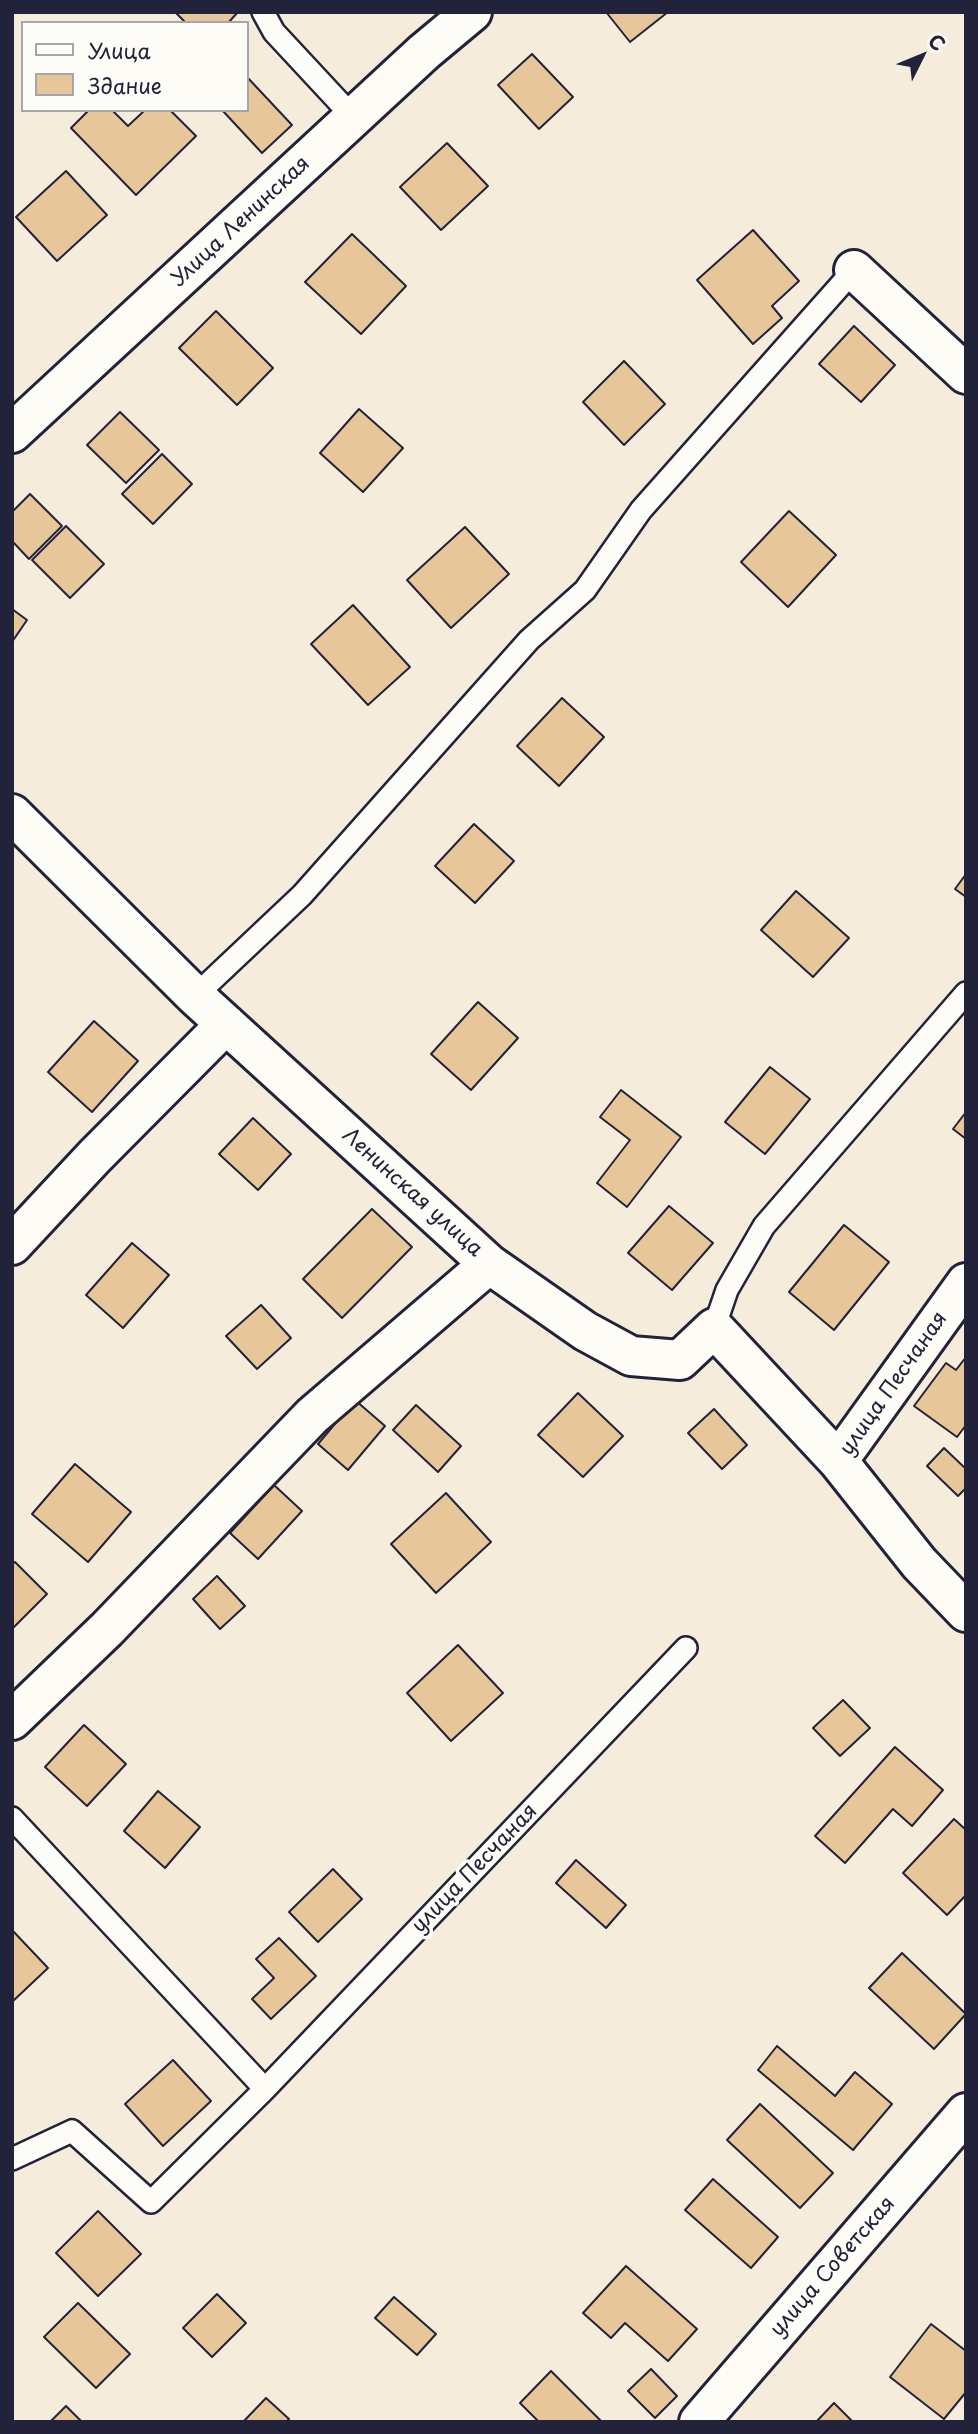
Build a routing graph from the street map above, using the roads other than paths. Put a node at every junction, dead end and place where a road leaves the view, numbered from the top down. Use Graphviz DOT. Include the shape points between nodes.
graph roads {
  1 [pos="263,12"];
  2 [pos="472,12"];
  3 [pos="354,117"];
  4 [pos="854,270"];
  5 [pos="966,374"];
  6 [pos="12,433"];
  7 [pos="12,814"];
  8 [pos="966,993"];
  9 [pos="195,996"];
  10 [pos="226,1024"];
  11 [pos="12,1245"];
  12 [pos="489,1264"];
  13 [pos="966,1283"];
  14 [pos="714,1328"];
  15 [pos="838,1461"];
  16 [pos="966,1612"];
  17 [pos="686,1648"];
  18 [pos="12,1720"];
  19 [pos="12,1818"];
  20 [pos="265,2089"];
  21 [pos="966,2113"];
  22 [pos="12,2159"];
  23 [pos="699,2422"];
  1 -- 3 [label="lane" via="274,32"];
  2 -- 3 [label="street, Улица Ленинская"];
  3 -- 6 [label="street, Улица Ленинская"];
  4 -- 5 [label="street"];
  4 -- 9 [label="lane" via="641,510 585,590 529,640 302,895"];
  7 -- 9 [label="street, Ленинская улица"];
  8 -- 14 [label="lane" via="764,1226 727,1290"];
  9 -- 10 [label="street, Ленинская улица"];
  10 -- 11 [label="street"];
  10 -- 12 [label="street, Ленинская улица"];
  12 -- 14 [label="street, Ленинская улица" via="584,1331 631,1356 680,1360"];
  12 -- 18 [label="street" via="312,1416 107,1629"];
  13 -- 15 [label="street, улица Песчаная"];
  14 -- 15 [label="street"];
  15 -- 16 [label="street, улица Песчаная" via="919,1563"];
  17 -- 20 [label="lane, улица Песчаная"];
  19 -- 20 [label="lane"];
  20 -- 22 [label="lane, улица Песчаная" via="151,2203 72,2131"];
  21 -- 23 [label="street, улица Советская"];
}
